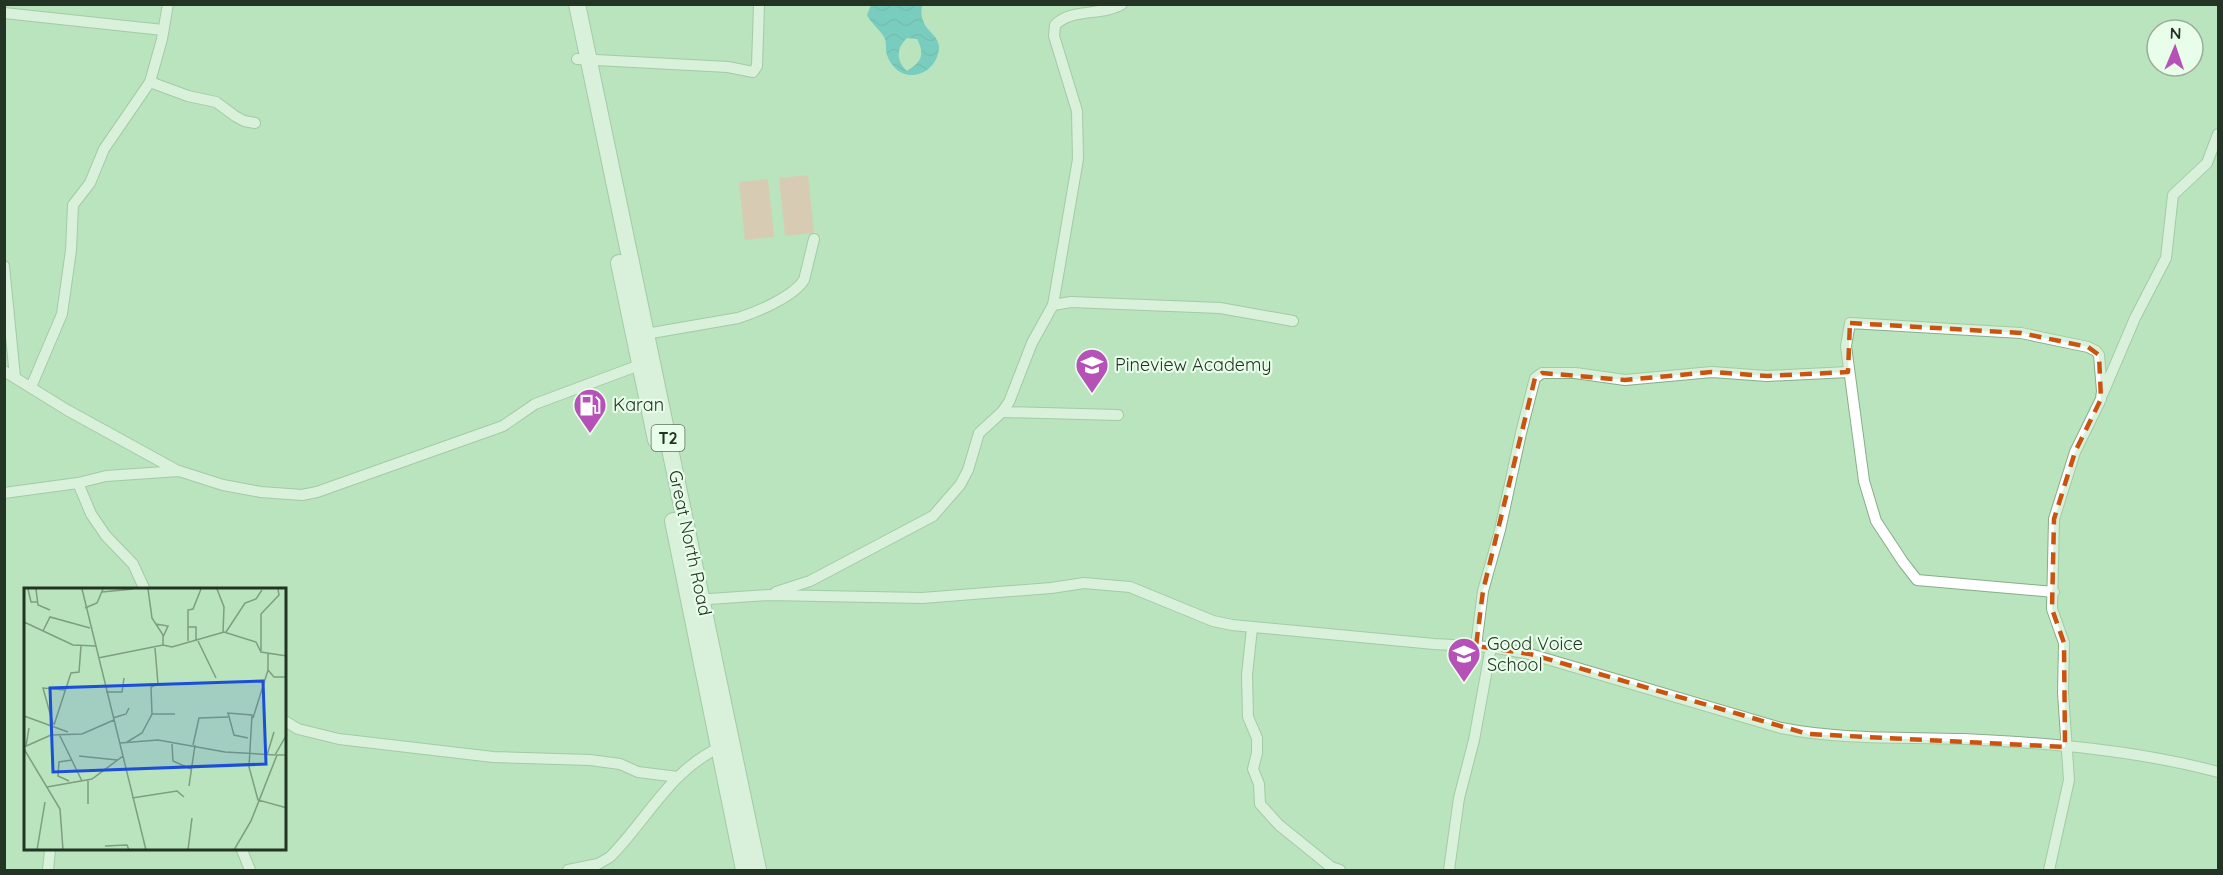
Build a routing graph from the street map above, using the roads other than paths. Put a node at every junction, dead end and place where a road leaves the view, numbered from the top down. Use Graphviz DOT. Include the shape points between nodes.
graph roads {
  1 [pos="168,4"];
  2 [pos="567,4"];
  3 [pos="577,4"];
  4 [pos="759,4"];
  5 [pos="1122,4"];
  6 [pos="4,13"];
  7 [pos="163,30"];
  8 [pos="583,59"];
  9 [pos="150,82"];
  10 [pos="255,123"];
  11 [pos="2218,134"];
  12 [pos="814,239"];
  13 [pos="4,266"];
  14 [pos="1053,305"];
  15 [pos="1293,321"];
  16 [pos="640,335"];
  17 [pos="646,363"];
  18 [pos="4,371"];
  19 [pos="1848,372"];
  20 [pos="15,377"];
  21 [pos="31,387"];
  22 [pos="2101,399"];
  23 [pos="1002,412"];
  24 [pos="1118,415"];
  25 [pos="179,471"];
  26 [pos="78,483"];
  27 [pos="4,493"];
  28 [pos="144,588"];
  29 [pos="2054,592"];
  30 [pos="769,595"];
  31 [pos="696,600"];
  32 [pos="1252,628"];
  33 [pos="1476,646"];
  34 [pos="1491,647"];
  35 [pos="286,723"];
  36 [pos="725,745"];
  37 [pos="2066,747"];
  38 [pos="2218,772"];
  39 [pos="678,777"];
  40 [pos="50,851"];
  41 [pos="243,851"];
  42 [pos="48,870"];
  43 [pos="250,870"];
  44 [pos="568,870"];
  45 [pos="744,870"];
  46 [pos="758,870"];
  47 [pos="1340,870"];
  48 [pos="1449,870"];
  49 [pos="2049,870"];
  1 -- 7 [label="street"];
  2 -- 8 [label="highway, Great North Road / T2"];
  3 -- 8 [label="highway, Great North Road / T2"];
  4 -- 8 [label="street" via="757,66 753,72 728,67"];
  5 -- 14 [label="street" via="1065,18 1055,25 1054,36 1077,111 1078,159"];
  6 -- 7 [label="street"];
  7 -- 9 [label="street"];
  8 -- 16 [label="highway, Great North Road / T2"];
  9 -- 10 [label="street" via="216,102 244,121"];
  9 -- 21 [label="street" via="104,148 90,183 73,205 62,314"];
  11 -- 22 [label="street" via="2207,163 2173,195 2166,258 2135,318"];
  12 -- 16 [label="street" via="804,280 788,295 749,315"];
  13 -- 20 [label="street"];
  14 -- 15 [label="street" via="1071,302 1220,308"];
  14 -- 23 [label="street"];
  16 -- 17 [label="highway, Great North Road / T2"];
  17 -- 25 [label="street" via="536,404 502,426 318,492 261,492"];
  17 -- 31 [label="highway, Great North Road / T2"];
  18 -- 20 [label="street"];
  19 -- 22 [label="street" via="1846,346 1850,323 2021,333 2096,351 2100,355"];
  19 -- 29 [label="street" via="1864,481 1876,520 1917,580"];
  19 -- 33 [label="street" via="1767,376 1712,372 1625,380 1542,373 1535,378 1483,591"];
  20 -- 21 [label="street"];
  21 -- 25 [label="street"];
  22 -- 29 [label="street" via="2075,452 2054,519"];
  23 -- 24 [label="street"];
  23 -- 30 [label="street" via="979,433 960,485 933,516 810,580"];
  25 -- 26 [label="street" via="106,476"];
  26 -- 27 [label="street"];
  26 -- 28 [label="street" via="91,514 133,564"];
  29 -- 37 [label="street" via="2053,616 2064,643"];
  30 -- 31 [label="street"];
  30 -- 32 [label="street" via="922,598 1084,583 1112,584 1149,593 1213,621"];
  31 -- 36 [label="highway, Great North Road / T2"];
  32 -- 33 [label="street"];
  32 -- 47 [label="street" via="1248,717 1257,738 1253,769 1260,804 1279,825"];
  33 -- 34 [label="street"];
  34 -- 37 [label="street" via="1530,654 1808,734"];
  34 -- 48 [label="street" via="1459,798"];
  35 -- 39 [label="street" via="339,739 493,757 590,760"];
  36 -- 39 [label="street" via="700,758"];
  36 -- 45 [label="highway, Great North Road / T2"];
  36 -- 46 [label="highway, Great North Road / T2"];
  37 -- 38 [label="street" via="2142,755"];
  37 -- 49 [label="street" via="2069,780"];
  39 -- 44 [label="street" via="610,857 598,864"];
  40 -- 42 [label="street"];
  41 -- 43 [label="street"];
}
